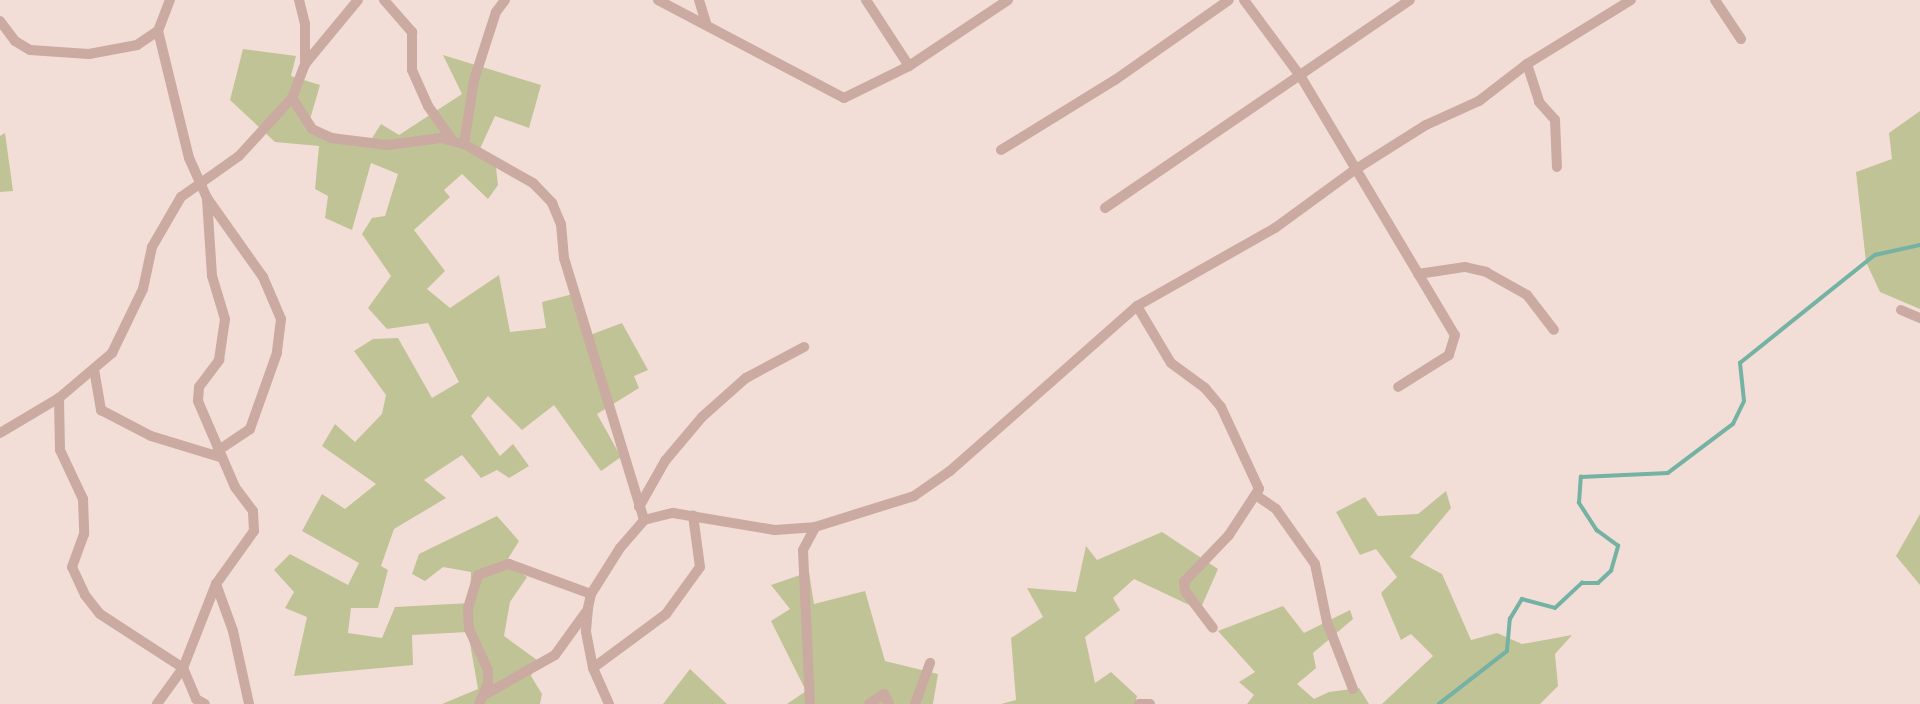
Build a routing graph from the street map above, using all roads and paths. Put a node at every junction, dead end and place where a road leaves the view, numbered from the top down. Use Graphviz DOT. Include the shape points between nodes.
graph roads {
  1 [pos="170,0"];
  2 [pos="299,0"];
  3 [pos="358,0"];
  4 [pos="384,0"];
  5 [pos="505,0"];
  6 [pos="658,0"];
  7 [pos="699,0"];
  8 [pos="866,0"];
  9 [pos="1008,0"];
  10 [pos="1229,0"];
  11 [pos="1244,0"];
  12 [pos="1410,0"];
  13 [pos="1631,0"];
  14 [pos="1716,0"];
  15 [pos="0,21"];
  16 [pos="706,23"];
  17 [pos="158,31"];
  18 [pos="1741,39"];
  19 [pos="305,64"];
  20 [pos="1527,64"];
  21 [pos="909,66"];
  22 [pos="1301,77"];
  23 [pos="292,97"];
  24 [pos="453,141"];
  25 [pos="464,144"];
  26 [pos="1000,150"];
  27 [pos="1557,167"];
  28 [pos="1356,169"];
  29 [pos="201,182"];
  30 [pos="207,198"];
  31 [pos="1105,208"];
  32 [pos="1418,274"];
  33 [pos="1138,306"];
  34 [pos="1901,310"];
  35 [pos="1920,318"];
  36 [pos="1554,330"];
  37 [pos="804,347"];
  38 [pos="94,369"];
  39 [pos="1398,387"];
  40 [pos="60,398"];
  41 [pos="0,433"];
  42 [pos="219,454"];
  43 [pos="1257,496"];
  44 [pos="639,508"];
  45 [pos="693,515"];
  46 [pos="644,520"];
  47 [pos="815,527"];
  48 [pos="216,584"];
  49 [pos="591,594"];
  50 [pos="588,608"];
  51 [pos="1213,628"];
  52 [pos="930,663"];
  53 [pos="183,668"];
  54 [pos="593,668"];
  55 [pos="1353,689"];
  56 [pos="485,694"];
  57 [pos="157,704"];
  58 [pos="205,704"];
  59 [pos="249,704"];
  60 [pos="479,704"];
  61 [pos="610,704"];
  62 [pos="810,704"];
  63 [pos="869,704"];
  64 [pos="889,704"];
  65 [pos="915,704"];
  66 [pos="1139,704"];
  67 [pos="1150,704"];
  1 -- 17 [label="street"];
  2 -- 19 [label="street" via="305,24"];
  3 -- 19 [label="street"];
  4 -- 24 [label="street" via="412,32 412,70 428,106"];
  5 -- 25 [label="street" via="474,80"];
  6 -- 16 [label="street"];
  7 -- 16 [label="street"];
  8 -- 21 [label="street"];
  9 -- 21 [label="street"];
  10 -- 26 [label="street" via="1115,80"];
  11 -- 22 [label="street"];
  12 -- 22 [label="street"];
  13 -- 20 [label="street"];
  14 -- 18 [label="street"];
  15 -- 17 [label="street" via="15,41 30,50 89,54 137,45"];
  16 -- 21 [label="street" via="844,98"];
  17 -- 29 [label="street" via="189,158"];
  19 -- 23 [label="street"];
  20 -- 27 [label="street" via="1538,102 1555,120"];
  20 -- 28 [label="street" via="1479,101 1426,125"];
  22 -- 28 [label="street"];
  22 -- 31 [label="street"];
  23 -- 24 [label="street" via="312,129 331,138 388,145 441,138"];
  23 -- 29 [label="street" via="239,156"];
  24 -- 25 [label="street"];
  25 -- 44 [label="street" via="533,183 552,203 561,224 564,258"];
  28 -- 32 [label="street"];
  28 -- 33 [label="street" via="1275,228"];
  29 -- 30 [label="street"];
  29 -- 38 [label="street" via="181,197 163,225 127,327 112,353"];
  30 -- 42 [label="street" via="212,276 225,319 219,360 197,394"];
  30 -- 42 [label="street" via="250,256 281,319 277,353 250,429"];
  32 -- 36 [label="street" via="1465,267 1486,272 1527,295"];
  32 -- 39 [label="street" via="1455,335 1454,343 1449,355"];
  33 -- 43 [label="street" via="1171,363 1205,388 1221,407 1259,489"];
  33 -- 47 [label="street" via="950,471 914,495"];
  34 -- 35 [label="street"];
  37 -- 44 [label="street" via="746,378 702,417 665,461"];
  38 -- 40 [label="street"];
  38 -- 42 [label="street" via="101,410 151,436"];
  40 -- 41 [label="street"];
  40 -- 53 [label="street" via="60,450 83,499 84,534 72,568 100,614"];
  42 -- 48 [label="street" via="253,511 254,531"];
  43 -- 51 [label="street" via="1184,582 1185,591"];
  43 -- 55 [label="street" via="1276,509 1315,564 1327,622"];
  44 -- 46 [label="street"];
  45 -- 46 [label="street" via="673,513"];
  45 -- 47 [label="street" via="775,530"];
  45 -- 54 [label="street" via="701,567 666,614"];
  46 -- 49 [label="street"];
  47 -- 62 [label="street" via="803,551"];
  48 -- 53 [label="street"];
  48 -- 59 [label="street" via="233,631"];
  49 -- 50 [label="street"];
  49 -- 56 [label="street" via="509,564 478,575 468,607 469,629 488,670"];
  50 -- 54 [label="street" via="586,631"];
  50 -- 56 [label="street" via="555,654"];
  52 -- 65 [label="street"];
  53 -- 57 [label="street"];
  53 -- 58 [label="street" via="196,699"];
  54 -- 61 [label="street"];
  56 -- 60 [label="street"];
  63 -- 64 [label="street" via="884,694"];
  66 -- 67 [label="street"];
}
